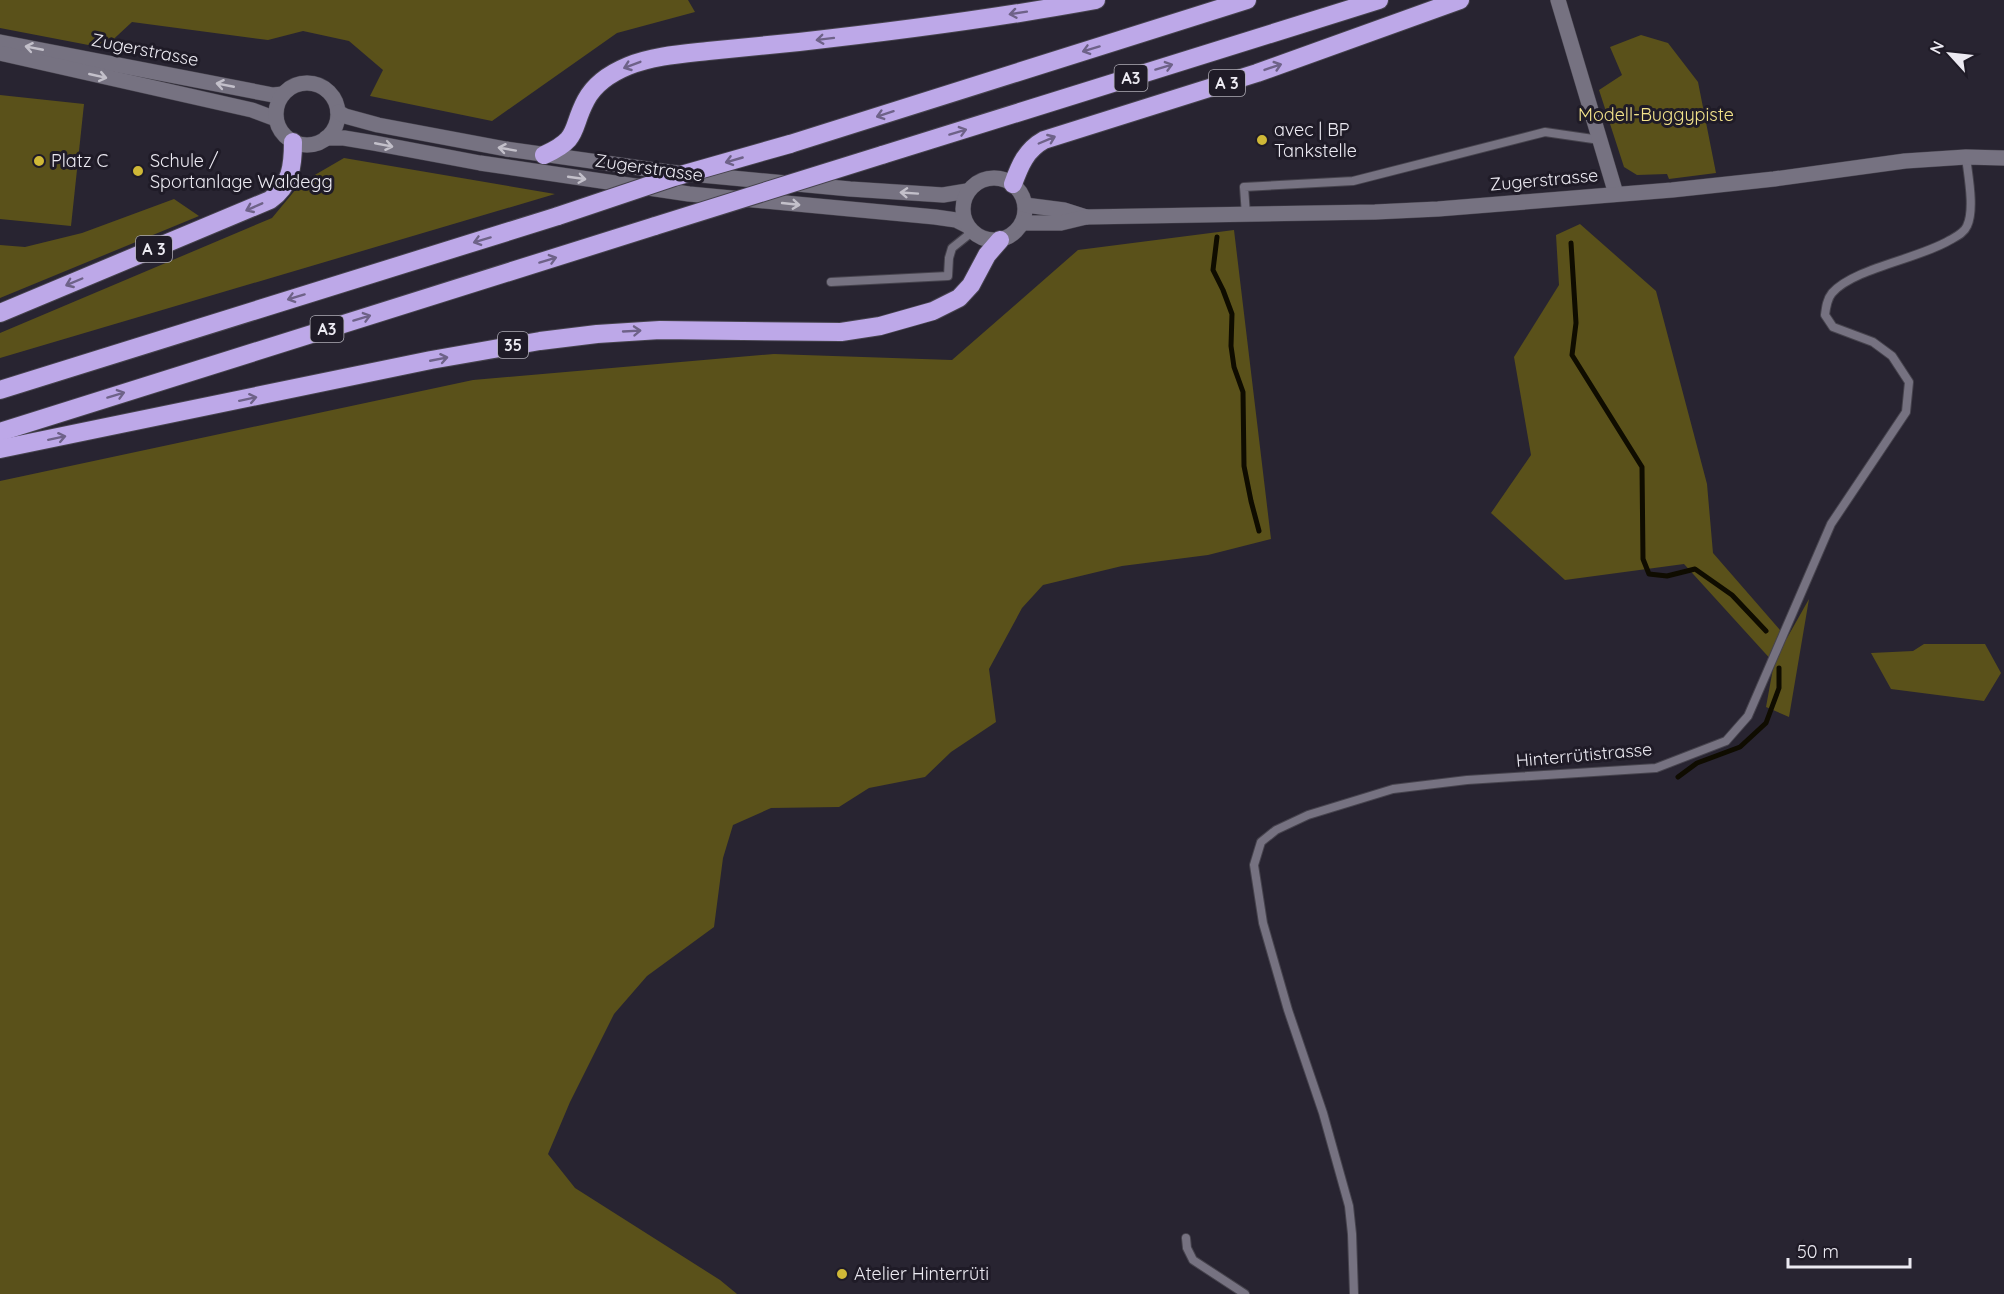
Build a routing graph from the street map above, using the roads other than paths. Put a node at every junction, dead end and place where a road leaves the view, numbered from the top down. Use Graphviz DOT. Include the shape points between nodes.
graph roads {
  1 [pos="1096,0"];
  2 [pos="1247,0"];
  3 [pos="1379,0"];
  4 [pos="1460,0"];
  5 [pos="1559,3"];
  6 [pos="0,42"];
  7 [pos="0,53"];
  8 [pos="283,94"];
  9 [pos="338,112"];
  10 [pos="276,119"];
  11 [pos="327,138"];
  12 [pos="1600,140"];
  13 [pos="293,142"];
  14 [pos="544,155"];
  15 [pos="1966,157"];
  16 [pos="2004,158"];
  17 [pos="1013,184"];
  18 [pos="967,191"];
  19 [pos="1616,194"];
  20 [pos="1025,205"];
  21 [pos="1246,215"];
  22 [pos="1086,217"];
  23 [pos="1022,223"];
  24 [pos="969,229"];
  25 [pos="1000,240"];
  26 [pos="831,282"];
  27 [pos="0,313"];
  28 [pos="0,390"];
  29 [pos="0,432"];
  30 [pos="0,449"];
  31 [pos="1186,1238"];
  32 [pos="1245,1294"];
  33 [pos="1354,1294"];
  1 -- 14 [label="highway, one-way" via="951,23 646,60 612,73 598,84 586,99 573,135"];
  2 -- 28 [label="highway, A3, one-way, bridge"];
  29 -- 3 [label="highway, A3, one-way, bridge"];
  17 -- 4 [label="highway, A 3, one-way" via="1025,156 1044,140 1257,73"];
  5 -- 12 [label="main road"];
  8 -- 6 [label="main road, Zugerstrasse, one-way"];
  7 -- 10 [label="main road, Zugerstrasse, one-way" via="252,110"];
  8 -- 9 [label="main road, Zugerstrasse" via="298,84 316,84 331,94"];
  8 -- 10 [label="main road"];
  9 -- 11 [label="main road"];
  14 -- 9 [label="main road, Zugerstrasse, one-way" via="378,125"];
  10 -- 13 [label="main road" via="284,135"];
  11 -- 13 [label="main road, Zugerstrasse" via="307,145"];
  11 -- 24 [label="main road, Zugerstrasse, one-way" via="689,194 935,217 956,220"];
  12 -- 19 [label="main road"];
  12 -- 21 [label="lane" via="1545,132 1353,181 1244,187"];
  13 -- 27 [label="highway, A 3, one-way" via="290,176 270,200"];
  18 -- 14 [label="main road, Zugerstrasse, one-way" via="943,195 850,189 669,172"];
  15 -- 16 [label="main road, Zugerstrasse"];
  15 -- 19 [label="main road, Zugerstrasse"];
  15 -- 33 [label="lane, Hinterrütistrasse" via="1971,213 1963,232 1938,248 1853,278 1832,293 1826,304 1825,315 1833,327 1873,342 1892,356 1909,382 1906,412 1831,524 1748,716 1726,741 1656,768 1467,780 1393,789 1308,815 1261,842 1254,865 1263,923 1349,1206"];
  17 -- 18 [label="main road, Zugerstrasse" via="994,177"];
  17 -- 20 [label="main road"];
  18 -- 24 [label="main road" via="962,208"];
  19 -- 21 [label="main road, Zugerstrasse" via="1415,210"];
  20 -- 22 [label="main road, Zugerstrasse"];
  20 -- 23 [label="main road"];
  21 -- 22 [label="main road, Zugerstrasse"];
  22 -- 23 [label="main road, Zugerstrasse" via="1061,223"];
  23 -- 25 [label="main road" via="1009,237"];
  24 -- 25 [label="main road, Zugerstrasse" via="981,238"];
  24 -- 26 [label="lane" via="952,248 948,276"];
  30 -- 25 [label="highway, 35, one-way" via="540,341 660,330 841,332 880,326 933,311 959,298"];
  31 -- 32 [label="lane" via="1193,1260"];
}
